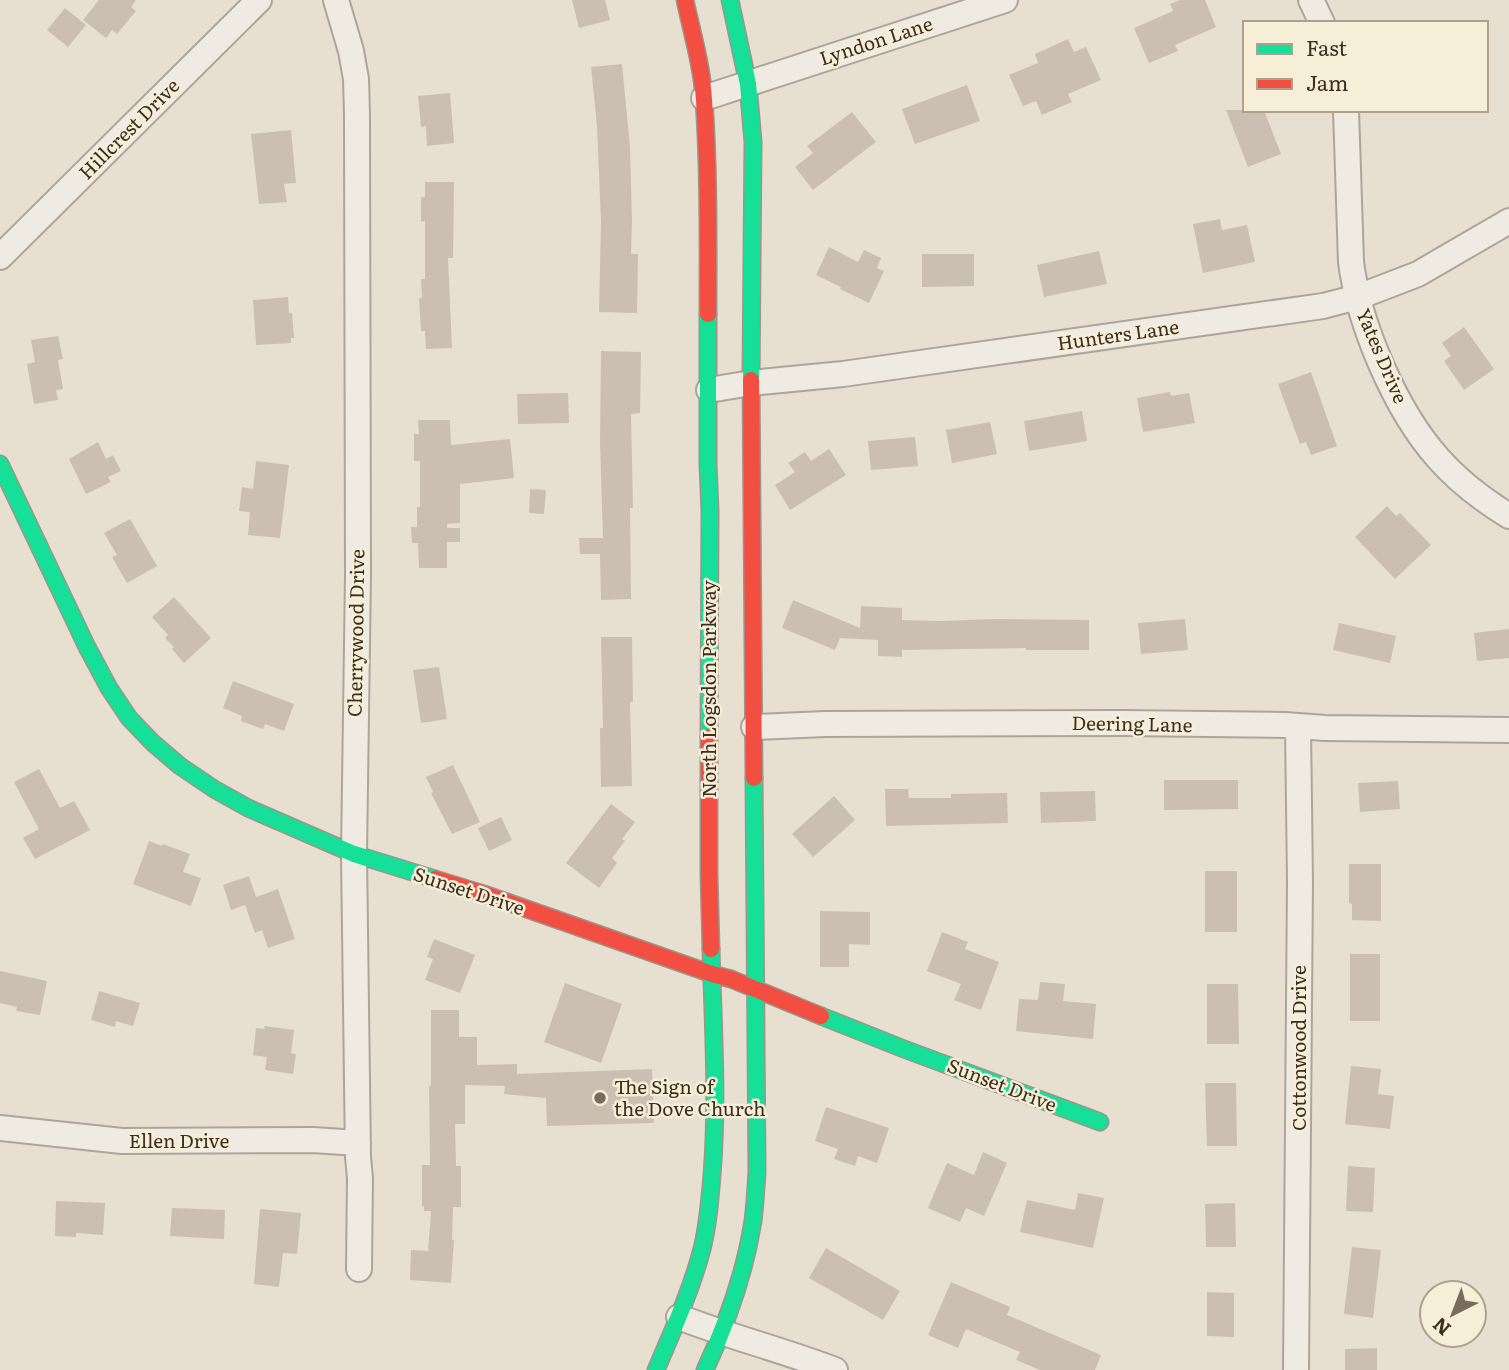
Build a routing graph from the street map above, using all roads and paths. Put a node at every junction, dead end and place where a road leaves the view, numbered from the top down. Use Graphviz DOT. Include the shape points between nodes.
graph roads {
  1 [pos="259,0"];
  2 [pos="336,0"];
  3 [pos="685,0"];
  4 [pos="730,0"];
  5 [pos="1005,0"];
  6 [pos="1311,0"];
  7 [pos="1321,21"];
  8 [pos="748,84"];
  9 [pos="704,98"];
  10 [pos="1346,112"];
  11 [pos="1509,221"];
  12 [pos="0,257"];
  13 [pos="1357,297"];
  14 [pos="751,383"];
  15 [pos="709,390"];
  16 [pos="0,464"];
  17 [pos="1509,516"];
  18 [pos="1298,726"];
  19 [pos="754,727"];
  20 [pos="1509,730"];
  21 [pos="354,854"];
  22 [pos="712,974"];
  23 [pos="755,988"];
  24 [pos="1100,1122"];
  25 [pos="0,1128"];
  26 [pos="358,1143"];
  27 [pos="359,1269"];
  28 [pos="679,1317"];
  29 [pos="722,1333"];
  30 [pos="656,1370"];
  31 [pos="705,1370"];
  32 [pos="835,1370"];
  33 [pos="1296,1370"];
  1 -- 12 [label="street, Hillcrest Drive"];
  2 -- 21 [label="street, Cherrywood Drive" via="353,60 357,115"];
  3 -- 9 [label="main road, North Logsdon Parkway"];
  4 -- 8 [label="main road"];
  5 -- 8 [label="street, Lyndon Lane"];
  6 -- 7 [label="street"];
  8 -- 9 [label="street, Lyndon Lane"];
  8 -- 14 [label="main road" via="753,142"];
  9 -- 15 [label="main road, North Logsdon Parkway"];
  10 -- 13 [label="street, Yates Drive" via="1351,262"];
  11 -- 13 [label="street, Hunters Lane" via="1418,274"];
  13 -- 14 [label="street, Hunters Lane" via="1240,318"];
  13 -- 17 [label="street, Yates Drive" via="1384,370 1422,438 1455,476"];
  14 -- 15 [label="street, Hunters Lane"];
  14 -- 19 [label="main road"];
  15 -- 22 [label="main road, North Logsdon Parkway"];
  16 -- 21 [label="main road, Sunset Drive" via="87,647 129,718 153,743 214,789"];
  18 -- 19 [label="street, Deering Lane" via="825,723"];
  18 -- 20 [label="street, Deering Lane"];
  18 -- 33 [label="street, Cottonwood Drive"];
  19 -- 23 [label="main road"];
  21 -- 22 [label="main road, Sunset Drive"];
  21 -- 26 [label="street, Cherrywood Drive"];
  22 -- 23 [label="main road, Sunset Drive"];
  22 -- 28 [label="main road, North Logsdon Parkway" via="715,1104 710,1200 702,1248"];
  23 -- 24 [label="main road, Sunset Drive"];
  23 -- 29 [label="main road" via="757,1172 753,1220"];
  25 -- 26 [label="street, Ellen Drive" via="122,1141"];
  26 -- 27 [label="street, Cherrywood Drive"];
  28 -- 29 [label="street"];
  28 -- 30 [label="main road, North Logsdon Parkway"];
  29 -- 31 [label="main road"];
  29 -- 32 [label="street"];
}
